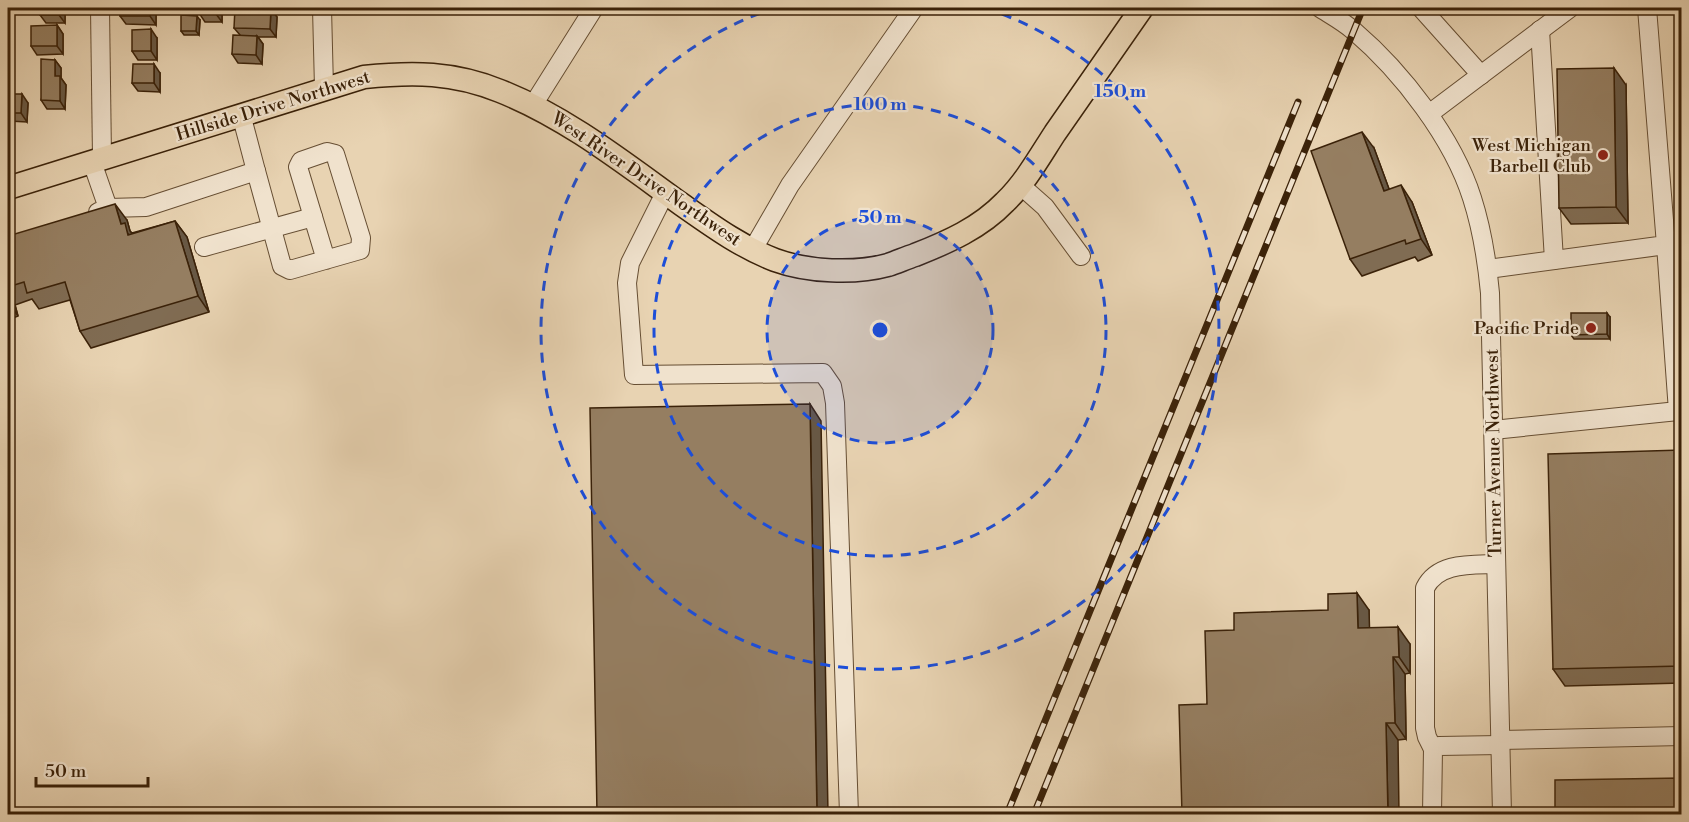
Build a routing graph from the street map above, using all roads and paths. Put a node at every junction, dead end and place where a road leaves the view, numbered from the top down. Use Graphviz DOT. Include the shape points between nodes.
graph roads {
  1 [pos="100,8"];
  2 [pos="322,8"];
  3 [pos="594,8"];
  4 [pos="914,8"];
  5 [pos="1142,8"];
  6 [pos="1320,8"];
  7 [pos="1421,8"];
  8 [pos="1570,8"];
  9 [pos="1647,8"];
  10 [pos="1540,30"];
  11 [pos="1480,75"];
  12 [pos="324,88"];
  13 [pos="533,105"];
  14 [pos="242,114"];
  15 [pos="1429,114"];
  16 [pos="97,160"];
  17 [pos="256,171"];
  18 [pos="1019,184"];
  19 [pos="8,188"];
  20 [pos="665,193"];
  21 [pos="108,208"];
  22 [pos="86,215"];
  23 [pos="313,217"];
  24 [pos="272,229"];
  25 [pos="1666,245"];
  26 [pos="204,247"];
  27 [pos="753,249"];
  28 [pos="1081,256"];
  29 [pos="326,260"];
  30 [pos="1554,260"];
  31 [pos="1488,269"];
  32 [pos="1680,411"];
  33 [pos="1493,429"];
  34 [pos="1496,564"];
  35 [pos="1682,736"];
  36 [pos="1500,742"];
  37 [pos="1433,749"];
  38 [pos="849,814"];
  39 [pos="1432,814"];
  40 [pos="1502,814"];
  1 -- 16 [label="street"];
  2 -- 12 [label="street"];
  3 -- 13 [label="street"];
  4 -- 27 [label="street" via="790,185"];
  5 -- 18 [label="main road, West River Drive Northwest"];
  6 -- 15 [label="street, Turner Avenue Northwest" via="1354,30"];
  7 -- 11 [label="street"];
  8 -- 10 [label="street"];
  9 -- 25 [label="street"];
  10 -- 11 [label="street"];
  10 -- 30 [label="street"];
  11 -- 15 [label="street"];
  12 -- 13 [label="main road, Hillside Drive Northwest" via="364,77 427,73 472,81"];
  12 -- 14 [label="main road, Hillside Drive Northwest"];
  13 -- 20 [label="main road, West River Drive Northwest"];
  14 -- 16 [label="main road, Hillside Drive Northwest"];
  14 -- 17 [label="street"];
  15 -- 31 [label="street, Turner Avenue Northwest" via="1472,196"];
  16 -- 19 [label="main road, Hillside Drive Northwest"];
  16 -- 21 [label="street"];
  17 -- 21 [label="street" via="147,207"];
  17 -- 24 [label="street"];
  18 -- 27 [label="main road, West River Drive Northwest" via="978,226 888,265 860,269 802,267"];
  18 -- 28 [label="street" via="1045,207"];
  20 -- 27 [label="main road, West River Drive Northwest"];
  20 -- 38 [label="street" via="630,263 627,283 634,375 823,373 832,386"];
  21 -- 22 [label="street"];
  23 -- 24 [label="street"];
  23 -- 29 [label="street"];
  23 -- 29 [label="street" via="298,167 301,160 327,152 335,154 361,238 360,250"];
  24 -- 26 [label="street"];
  24 -- 29 [label="street" via="282,266 290,270"];
  25 -- 30 [label="street"];
  25 -- 32 [label="street"];
  30 -- 31 [label="street"];
  31 -- 33 [label="street, Turner Avenue Northwest"];
  32 -- 33 [label="street"];
  33 -- 34 [label="street, Turner Avenue Northwest"];
  34 -- 36 [label="street, Turner Avenue Northwest"];
  34 -- 37 [label="street" via="1439,572 1425,588 1425,728"];
  35 -- 36 [label="street"];
  36 -- 37 [label="street"];
  36 -- 40 [label="street, Turner Avenue Northwest"];
  37 -- 39 [label="street"];
}
